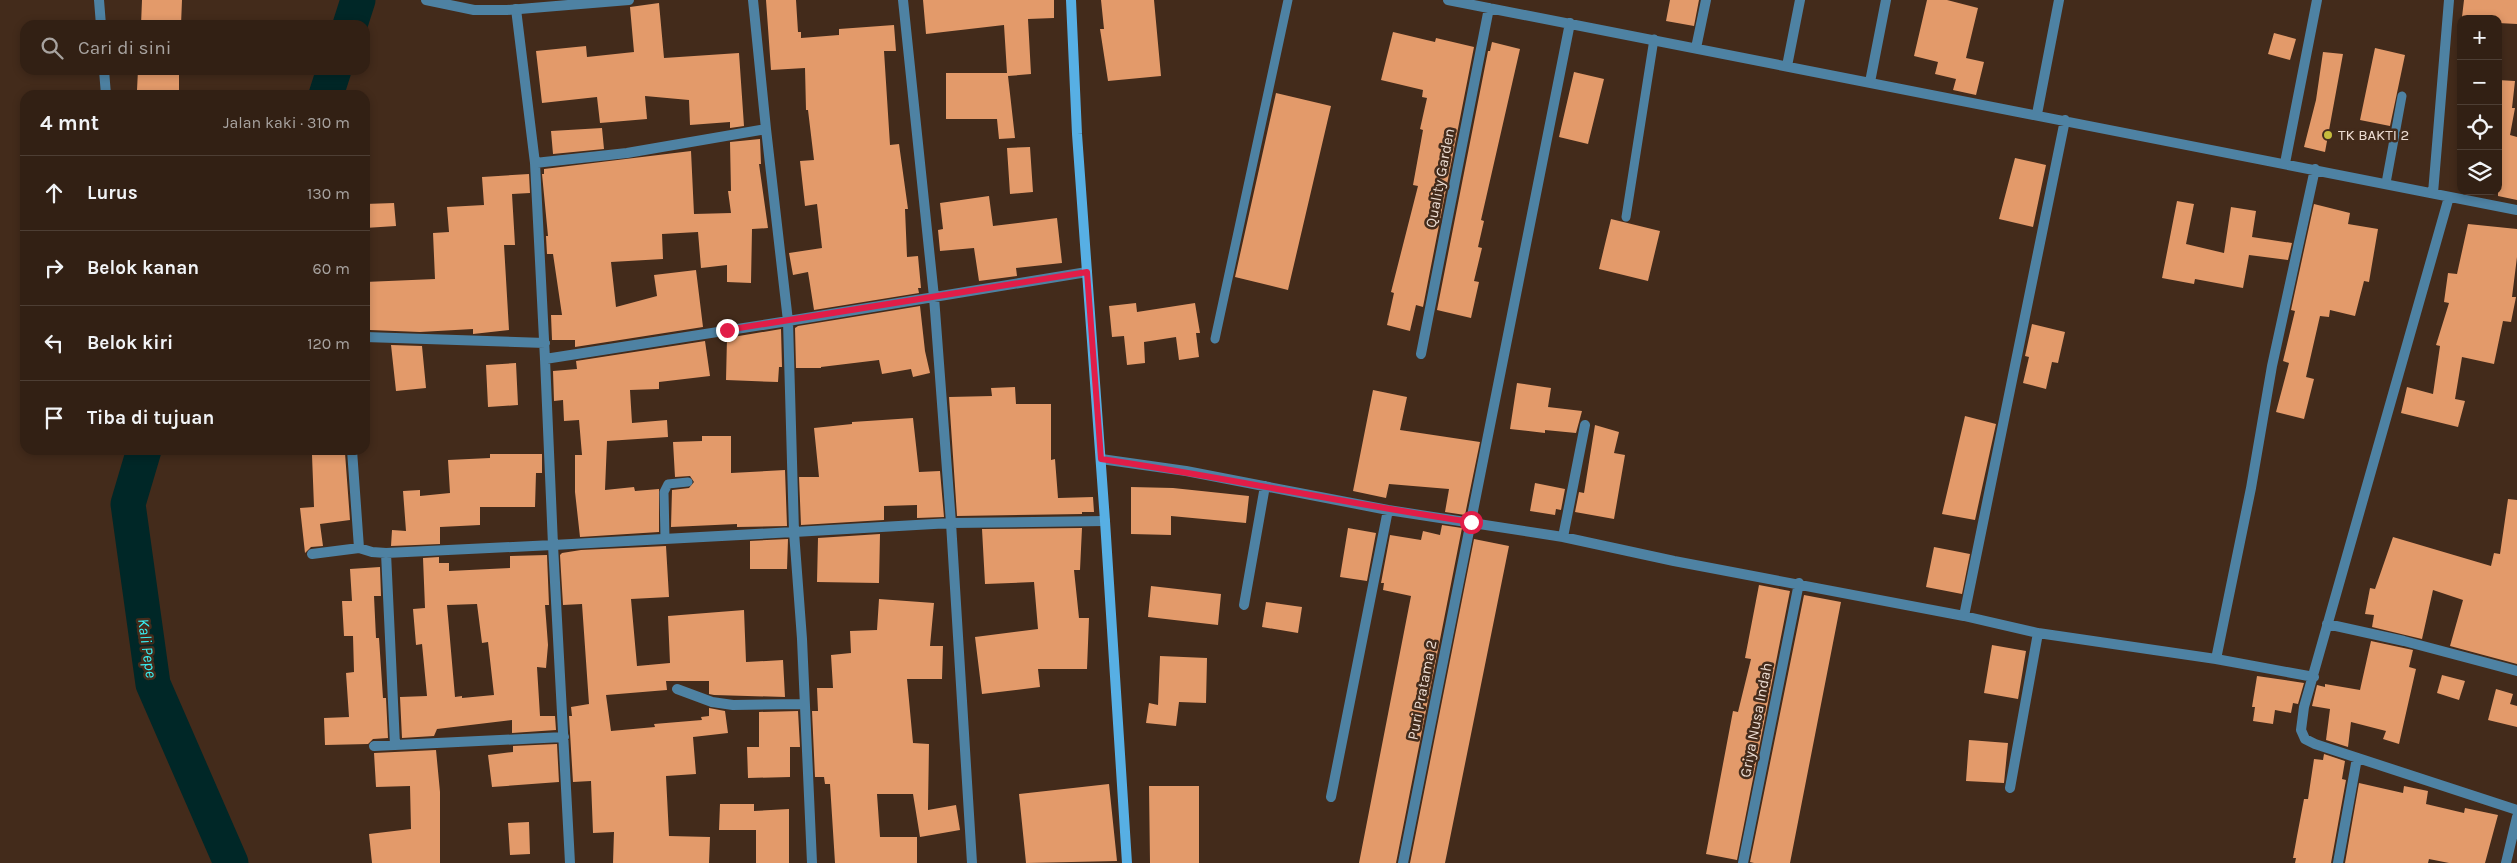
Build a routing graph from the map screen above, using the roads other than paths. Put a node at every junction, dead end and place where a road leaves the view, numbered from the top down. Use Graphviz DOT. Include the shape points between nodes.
graph roads {
  1 [pos="99,0"];
  2 [pos="625,0"];
  3 [pos="753,0"];
  4 [pos="903,0"];
  5 [pos="1071,0"];
  6 [pos="1288,0"];
  7 [pos="1448,0"];
  8 [pos="1706,0"];
  9 [pos="1800,0"];
  10 [pos="1886,0"];
  11 [pos="2059,0"];
  12 [pos="2318,0"];
  13 [pos="2449,0"];
  14 [pos="431,1"];
  15 [pos="510,6"];
  16 [pos="1489,8"];
  17 [pos="100,20"];
  18 [pos="1570,23"];
  19 [pos="1654,39"];
  20 [pos="1696,48"];
  21 [pos="1787,66"];
  22 [pos="104,75"];
  23 [pos="1870,82"];
  24 [pos="106,90"];
  25 [pos="2402,96"];
  26 [pos="2037,114"];
  27 [pos="2065,120"];
  28 [pos="766,129"];
  29 [pos="2285,163"];
  30 [pos="535,164"];
  31 [pos="2315,168"];
  32 [pos="2386,183"];
  33 [pos="2434,193"];
  34 [pos="2449,197"];
  35 [pos="2517,210"];
  36 [pos="1626,217"];
  37 [pos="1087,272"];
  38 [pos="934,297"];
  39 [pos="788,320"];
  40 [pos="370,337"];
  41 [pos="1215,339"];
  42 [pos="545,343"];
  43 [pos="1421,354"];
  44 [pos="546,359"];
  45 [pos="1585,425"];
  46 [pos="352,455"];
  47 [pos="1101,459"];
  48 [pos="688,482"];
  49 [pos="1265,486"];
  50 [pos="1388,510"];
  51 [pos="1105,521"];
  52 [pos="1471,522"];
  53 [pos="951,523"];
  54 [pos="794,532"];
  55 [pos="1563,537"];
  56 [pos="665,538"];
  57 [pos="553,544"];
  58 [pos="359,548"];
  59 [pos="386,552"];
  60 [pos="312,554"];
  61 [pos="1799,583"];
  62 [pos="1244,605"];
  63 [pos="1964,616"];
  64 [pos="2327,624"];
  65 [pos="2038,633"];
  66 [pos="2216,660"];
  67 [pos="2517,671"];
  68 [pos="2314,677"];
  69 [pos="677,689"];
  70 [pos="805,704"];
  71 [pos="564,738"];
  72 [pos="395,745"];
  73 [pos="374,746"];
  74 [pos="2357,758"];
  75 [pos="2010,788"];
  76 [pos="1331,797"];
  77 [pos="2517,810"];
  78 [pos="2517,817"];
  79 [pos="570,863"];
  80 [pos="812,863"];
  81 [pos="972,863"];
  82 [pos="1127,863"];
  83 [pos="1403,863"];
  84 [pos="1743,863"];
  85 [pos="2338,863"];
  86 [pos="2506,863"];
  1 -- 17 [label="street"];
  2 -- 15 [label="street"];
  3 -- 28 [label="street"];
  4 -- 38 [label="street"];
  5 -- 37 [label="main road"];
  6 -- 41 [label="lane"];
  7 -- 16 [label="street"];
  8 -- 20 [label="street"];
  9 -- 21 [label="street"];
  10 -- 23 [label="street"];
  11 -- 26 [label="street"];
  12 -- 29 [label="street"];
  13 -- 33 [label="street"];
  14 -- 15 [label="street" via="474,10"];
  15 -- 30 [label="street"];
  16 -- 18 [label="street"];
  16 -- 43 [label="street, Quality Garden"];
  18 -- 19 [label="street"];
  18 -- 52 [label="street, Puri Pratama 2"];
  19 -- 20 [label="street"];
  19 -- 36 [label="lane"];
  20 -- 21 [label="street"];
  21 -- 23 [label="street"];
  22 -- 24 [label="street"];
  23 -- 26 [label="street"];
  25 -- 32 [label="lane"];
  26 -- 27 [label="street"];
  27 -- 29 [label="street"];
  27 -- 63 [label="street"];
  28 -- 30 [label="street" via="627,153"];
  28 -- 39 [label="street"];
  29 -- 31 [label="street"];
  30 -- 42 [label="street"];
  31 -- 32 [label="street"];
  31 -- 66 [label="street" via="2272,366"];
  32 -- 33 [label="street"];
  33 -- 34 [label="street"];
  34 -- 35 [label="street"];
  34 -- 64 [label="street"];
  37 -- 38 [label="street"];
  37 -- 47 [label="main road"];
  38 -- 39 [label="street"];
  38 -- 53 [label="street"];
  39 -- 44 [label="street"];
  39 -- 54 [label="street"];
  40 -- 42 [label="street"];
  42 -- 44 [label="street"];
  44 -- 57 [label="street"];
  45 -- 55 [label="street"];
  46 -- 58 [label="street"];
  47 -- 49 [label="street"];
  47 -- 51 [label="main road"];
  48 -- 56 [label="lane" via="668,484 664,492"];
  49 -- 50 [label="street"];
  49 -- 62 [label="street"];
  50 -- 52 [label="street"];
  50 -- 76 [label="street"];
  51 -- 53 [label="street"];
  51 -- 82 [label="main road"];
  52 -- 55 [label="street"];
  52 -- 83 [label="street, Puri Pratama 2"];
  53 -- 54 [label="street"];
  53 -- 81 [label="street"];
  54 -- 56 [label="street"];
  54 -- 70 [label="street"];
  55 -- 61 [label="street"];
  56 -- 57 [label="street"];
  57 -- 59 [label="street"];
  57 -- 71 [label="street"];
  58 -- 59 [label="street"];
  58 -- 60 [label="street"];
  59 -- 72 [label="street"];
  61 -- 63 [label="street"];
  61 -- 84 [label="street, Griya Nusa Indah"];
  63 -- 65 [label="street"];
  64 -- 67 [label="street"];
  64 -- 68 [label="street"];
  65 -- 66 [label="street"];
  65 -- 75 [label="street"];
  66 -- 68 [label="street"];
  68 -- 74 [label="street" via="2302,718 2301,730 2305,739"];
  69 -- 70 [label="street" via="712,702 733,705"];
  70 -- 80 [label="street"];
  71 -- 72 [label="street"];
  71 -- 79 [label="street"];
  72 -- 73 [label="street"];
  74 -- 77 [label="street"];
  74 -- 85 [label="street"];
  78 -- 86 [label="street"];
}
